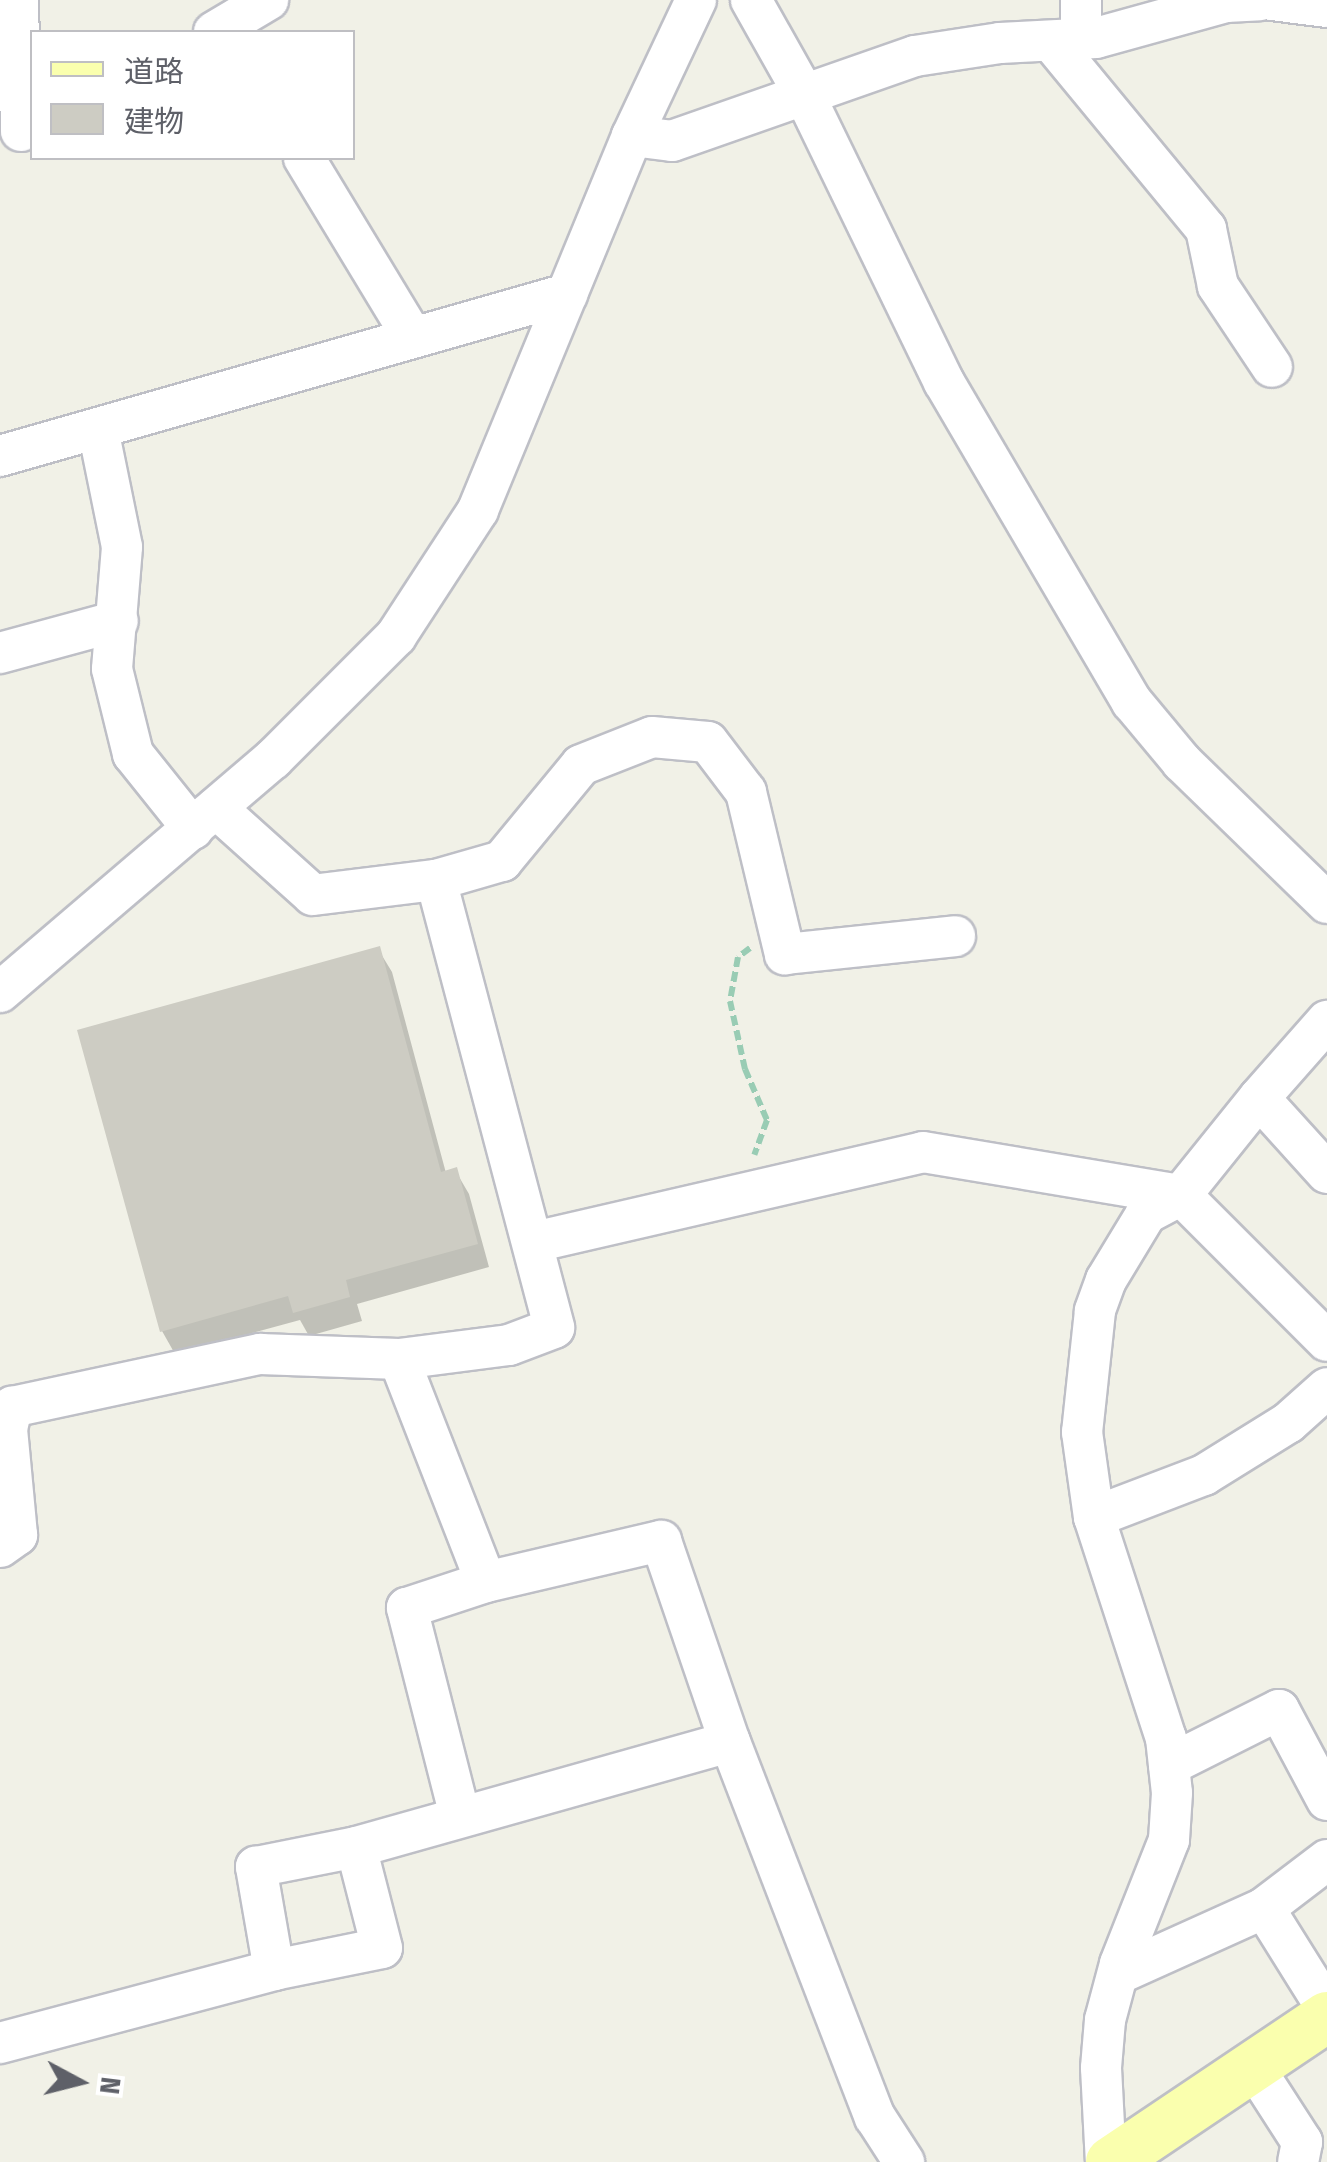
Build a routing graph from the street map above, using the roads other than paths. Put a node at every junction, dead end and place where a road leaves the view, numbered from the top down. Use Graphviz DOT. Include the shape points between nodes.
graph roads {
  1 [pos="18,0"];
  2 [pos="696,0"];
  3 [pos="751,0"];
  4 [pos="1260,0"];
  5 [pos="1272,0"];
  6 [pos="1327,8"];
  7 [pos="1071,27"];
  8 [pos="804,94"];
  9 [pos="18,132"];
  10 [pos="632,136"];
  11 [pos="305,160"];
  12 [pos="567,294"];
  13 [pos="413,338"];
  14 [pos="1272,367"];
  15 [pos="98,429"];
  16 [pos="0,456"];
  17 [pos="118,620"];
  18 [pos="0,653"];
  19 [pos="205,818"];
  20 [pos="436,880"];
  21 [pos="1327,903"];
  22 [pos="956,936"];
  23 [pos="0,992"];
  24 [pos="1327,1021"];
  25 [pos="1259,1098"];
  26 [pos="1327,1173"];
  27 [pos="1181,1195"];
  28 [pos="534,1242"];
  29 [pos="1327,1341"];
  30 [pos="400,1359"];
  31 [pos="1327,1388"];
  32 [pos="1094,1517"];
  33 [pos="0,1546"];
  34 [pos="486,1582"];
  35 [pos="730,1742"];
  36 [pos="1168,1765"];
  37 [pos="1327,1800"];
  38 [pos="460,1816"];
  39 [pos="356,1847"];
  40 [pos="1327,1860"];
  41 [pos="1264,1908"];
  42 [pos="274,1970"];
  43 [pos="1118,1974"];
  44 [pos="1327,2008"];
  45 [pos="1327,2017"];
  46 [pos="0,2044"];
  47 [pos="1254,2069"];
  48 [pos="904,2162"];
  49 [pos="1108,2162"];
  50 [pos="1298,2162"];
  1 -- 9 [label="street"];
  2 -- 10 [label="street"];
  3 -- 8 [label="street"];
  4 -- 7 [label="street"];
  5 -- 6 [label="street"];
  7 -- 8 [label="street" via="915,56"];
  7 -- 14 [label="street" via="1206,229 1218,286"];
  8 -- 10 [label="street" via="672,140"];
  8 -- 21 [label="street" via="944,382 1132,702 1182,762"];
  10 -- 12 [label="street"];
  11 -- 13 [label="street"];
  12 -- 13 [label="street"];
  12 -- 19 [label="street" via="478,510 396,636"];
  13 -- 15 [label="street"];
  15 -- 16 [label="street"];
  15 -- 17 [label="street" via="122,546"];
  17 -- 18 [label="street"];
  17 -- 19 [label="street" via="112,670 134,754"];
  19 -- 20 [label="street" via="313,895"];
  19 -- 23 [label="street"];
  20 -- 22 [label="street" via="502,861 580,766 652,737 708,742 746,792 781,940"];
  20 -- 28 [label="street"];
  24 -- 25 [label="street"];
  25 -- 26 [label="street"];
  25 -- 27 [label="street"];
  27 -- 28 [label="street" via="923,1152"];
  27 -- 29 [label="street"];
  27 -- 32 [label="street" via="1146,1214 1095,1310 1082,1432"];
  28 -- 30 [label="street" via="554,1328 509,1344"];
  30 -- 33 [label="street" via="260,1354 12,1407 7,1429 17,1536"];
  30 -- 34 [label="street"];
  31 -- 32 [label="street" via="1288,1423 1204,1475"];
  32 -- 36 [label="street" via="1139,1646"];
  34 -- 35 [label="street" via="661,1541"];
  34 -- 38 [label="street" via="406,1608"];
  35 -- 38 [label="street"];
  35 -- 48 [label="street" via="875,2117"];
  36 -- 37 [label="street" via="1279,1710"];
  36 -- 43 [label="street" via="1169,1840"];
  38 -- 39 [label="street"];
  39 -- 42 [label="street" via="256,1867"];
  39 -- 42 [label="street" via="382,1948"];
  40 -- 41 [label="street"];
  41 -- 43 [label="street"];
  41 -- 44 [label="street"];
  42 -- 46 [label="street"];
  43 -- 49 [label="street" via="1101,2068"];
  45 -- 47 [label="main road"];
  47 -- 49 [label="main road"];
  47 -- 50 [label="street" via="1302,2142"];
}
